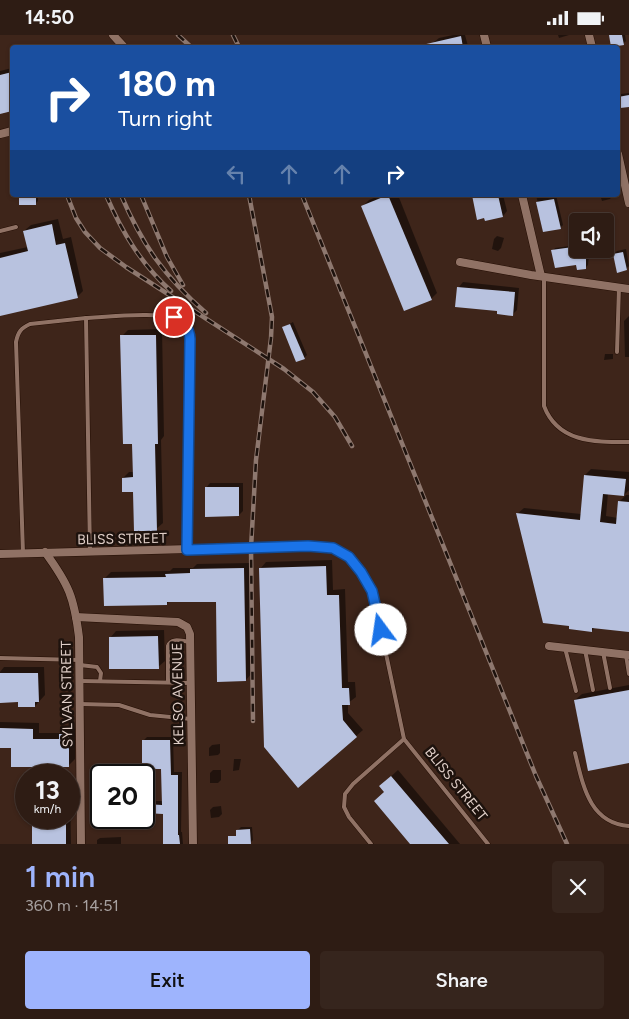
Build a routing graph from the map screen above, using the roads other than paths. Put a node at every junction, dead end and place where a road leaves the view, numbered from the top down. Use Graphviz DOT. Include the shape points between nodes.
graph roads {
  1 [pos="113,35"];
  2 [pos="122,45"];
  3 [pos="620,164"];
  4 [pos="523,197"];
  5 [pos="629,203"];
  6 [pos="16,227"];
  7 [pos="0,231"];
  8 [pos="460,262"];
  9 [pos="543,276"];
  10 [pos="619,287"];
  11 [pos="629,289"];
  12 [pos="86,318"];
  13 [pos="616,352"];
  14 [pos="629,442"];
  15 [pos="308,546"];
  16 [pos="187,550"];
  17 [pos="45,552"];
  18 [pos="0,553"];
  19 [pos="23,553"];
  20 [pos="90,553"];
  21 [pos="76,617"];
  22 [pos="190,642"];
  23 [pos="549,646"];
  24 [pos="565,648"];
  25 [pos="585,650"];
  26 [pos="603,652"];
  27 [pos="628,655"];
  28 [pos="0,658"];
  29 [pos="80,663"];
  30 [pos="629,674"];
  31 [pos="80,681"];
  32 [pos="100,681"];
  33 [pos="168,682"];
  34 [pos="190,683"];
  35 [pos="610,688"];
  36 [pos="593,690"];
  37 [pos="576,691"];
  38 [pos="80,704"];
  39 [pos="191,719"];
  40 [pos="404,739"];
  41 [pos="575,753"];
  42 [pos="629,826"];
  43 [pos="81,844"];
  44 [pos="193,844"];
  45 [pos="371,844"];
  46 [pos="488,844"];
  1 -- 2 [label="street"];
  3 -- 5 [label="street"];
  4 -- 9 [label="street"];
  6 -- 7 [label="lane"];
  8 -- 9 [label="street"];
  9 -- 10 [label="street"];
  9 -- 14 [label="lane" via="544,406 549,419 558,428 581,439"];
  10 -- 11 [label="street"];
  10 -- 13 [label="lane"];
  12 -- 16 [label="lane" via="166,315 182,321 189,330"];
  12 -- 19 [label="lane" via="30,324 18,333"];
  12 -- 20 [label="lane"];
  15 -- 16 [label="street, BLISS STREET"];
  15 -- 40 [label="lane, BLISS STREET" via="333,548 349,557 372,591"];
  16 -- 20 [label="street, BLISS STREET"];
  17 -- 19 [label="street, BLISS STREET"];
  17 -- 20 [label="street, BLISS STREET"];
  17 -- 21 [label="street, SYLVAN STREET" via="68,587"];
  18 -- 19 [label="street, BLISS STREET"];
  21 -- 22 [label="street, KELSO AVENUE" via="178,622 187,627"];
  21 -- 29 [label="street, SYLVAN STREET"];
  22 -- 33 [label="lane" via="169,642"];
  22 -- 34 [label="street, KELSO AVENUE"];
  23 -- 24 [label="street"];
  24 -- 25 [label="street"];
  24 -- 37 [label="lane"];
  25 -- 26 [label="street"];
  25 -- 36 [label="lane"];
  26 -- 27 [label="street"];
  26 -- 35 [label="lane"];
  27 -- 30 [label="lane"];
  28 -- 29 [label="lane"];
  29 -- 31 [label="street, SYLVAN STREET"];
  29 -- 32 [label="lane" via="96,667"];
  31 -- 32 [label="lane"];
  31 -- 38 [label="street, SYLVAN STREET"];
  32 -- 33 [label="lane"];
  33 -- 34 [label="lane"];
  34 -- 39 [label="street, KELSO AVENUE"];
  38 -- 39 [label="lane" via="119,705 150,715"];
  38 -- 43 [label="street, SYLVAN STREET"];
  39 -- 44 [label="street, KELSO AVENUE"];
  40 -- 45 [label="lane" via="353,783 345,794 344,807 349,817"];
  40 -- 46 [label="lane, BLISS STREET"];
  41 -- 42 [label="lane" via="584,791 592,805 602,817 618,825"];
}
